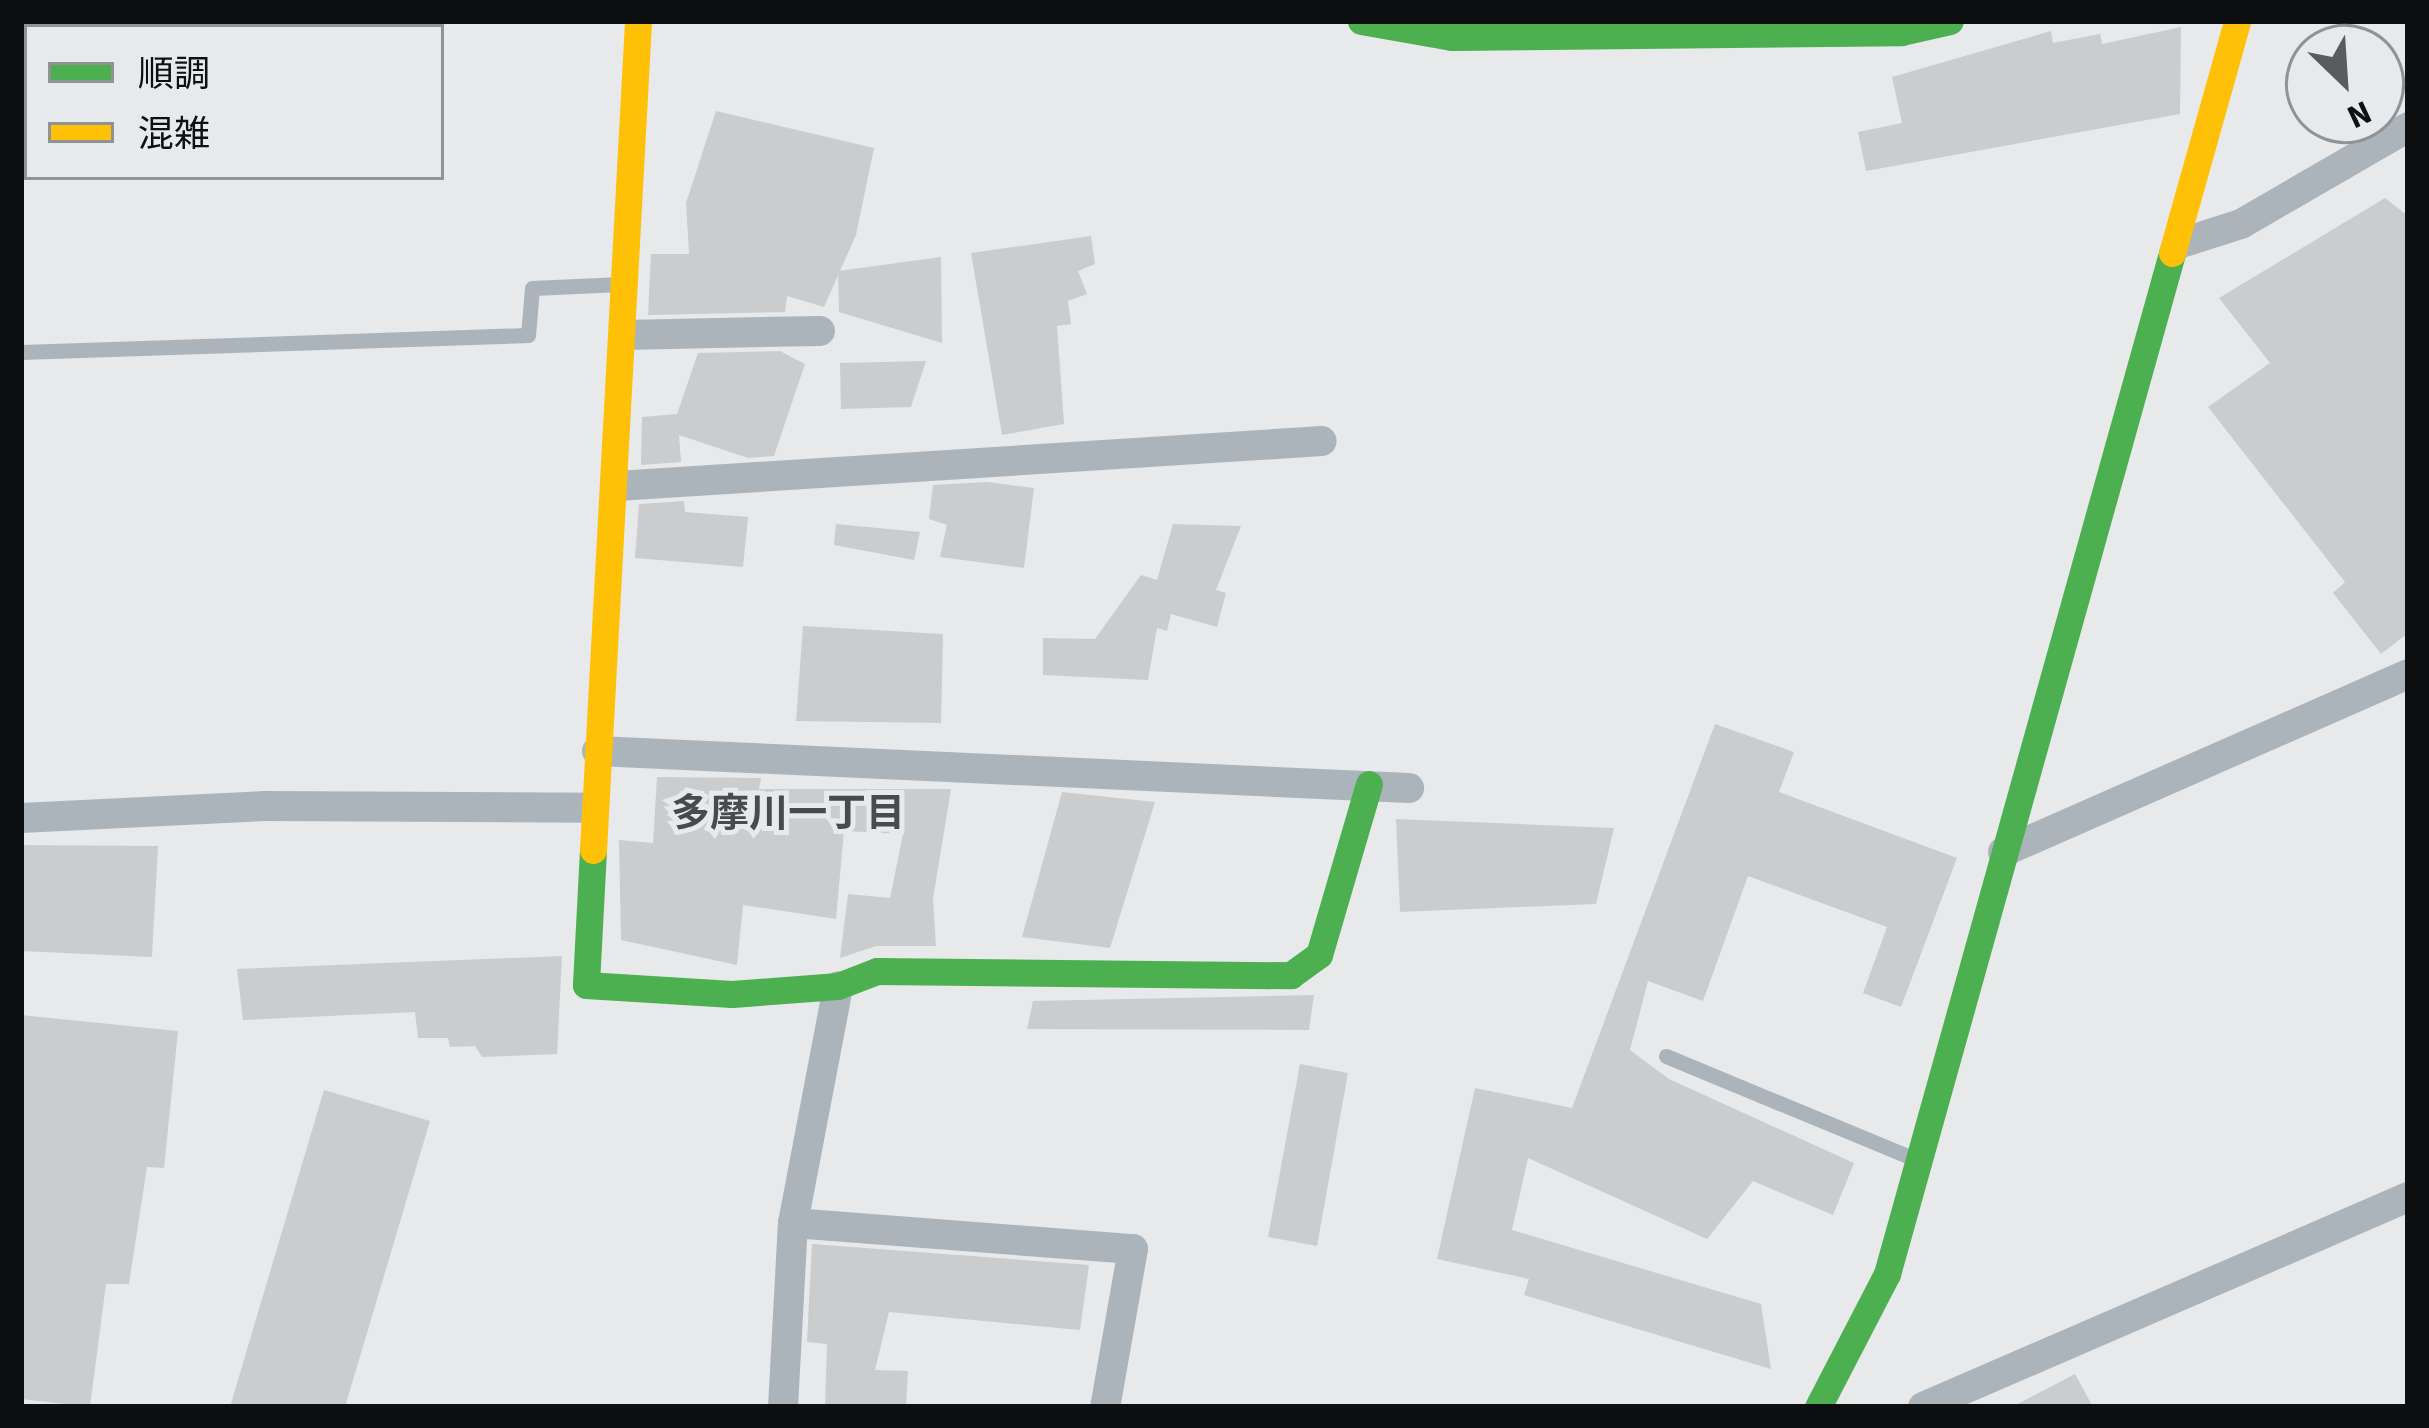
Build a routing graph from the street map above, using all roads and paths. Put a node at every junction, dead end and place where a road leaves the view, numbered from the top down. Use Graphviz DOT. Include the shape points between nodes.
graph roads {
  1 [pos="638,21"];
  2 [pos="1361,21"];
  3 [pos="1950,21"];
  4 [pos="2237,21"];
  5 [pos="2408,127"];
  6 [pos="2178,244"];
  7 [pos="626,284"];
  8 [pos="820,332"];
  9 [pos="624,335"];
  10 [pos="21,352"];
  11 [pos="1322,441"];
  12 [pos="617,487"];
  13 [pos="2408,674"];
  14 [pos="597,751"];
  15 [pos="1369,784"];
  16 [pos="1409,788"];
  17 [pos="594,808"];
  18 [pos="21,818"];
  19 [pos="2003,852"];
  20 [pos="838,986"];
  21 [pos="1666,1056"];
  22 [pos="1918,1160"];
  23 [pos="2408,1197"];
  24 [pos="793,1223"];
  25 [pos="783,1407"];
  26 [pos="1105,1407"];
  27 [pos="1818,1407"];
  28 [pos="1923,1407"];
  1 -- 7 [label="street"];
  2 -- 3 [label="street" via="1452,37 1901,32"];
  4 -- 6 [label="street"];
  5 -- 6 [label="street" via="2241,224"];
  6 -- 19 [label="street"];
  7 -- 9 [label="street"];
  7 -- 10 [label="lane" via="532,288 528,335"];
  8 -- 9 [label="street"];
  9 -- 12 [label="street"];
  11 -- 12 [label="street"];
  12 -- 14 [label="street"];
  13 -- 19 [label="street"];
  14 -- 15 [label="street"];
  14 -- 17 [label="street"];
  15 -- 16 [label="street"];
  15 -- 20 [label="street" via="1319,955 1292,975 877,970"];
  17 -- 18 [label="street" via="264,806"];
  17 -- 20 [label="street" via="586,985 732,994"];
  19 -- 22 [label="street"];
  20 -- 24 [label="street"];
  21 -- 22 [label="lane"];
  22 -- 27 [label="street" via="1887,1274"];
  23 -- 28 [label="street"];
  24 -- 25 [label="street"];
  24 -- 26 [label="street" via="1132,1249"];
}
